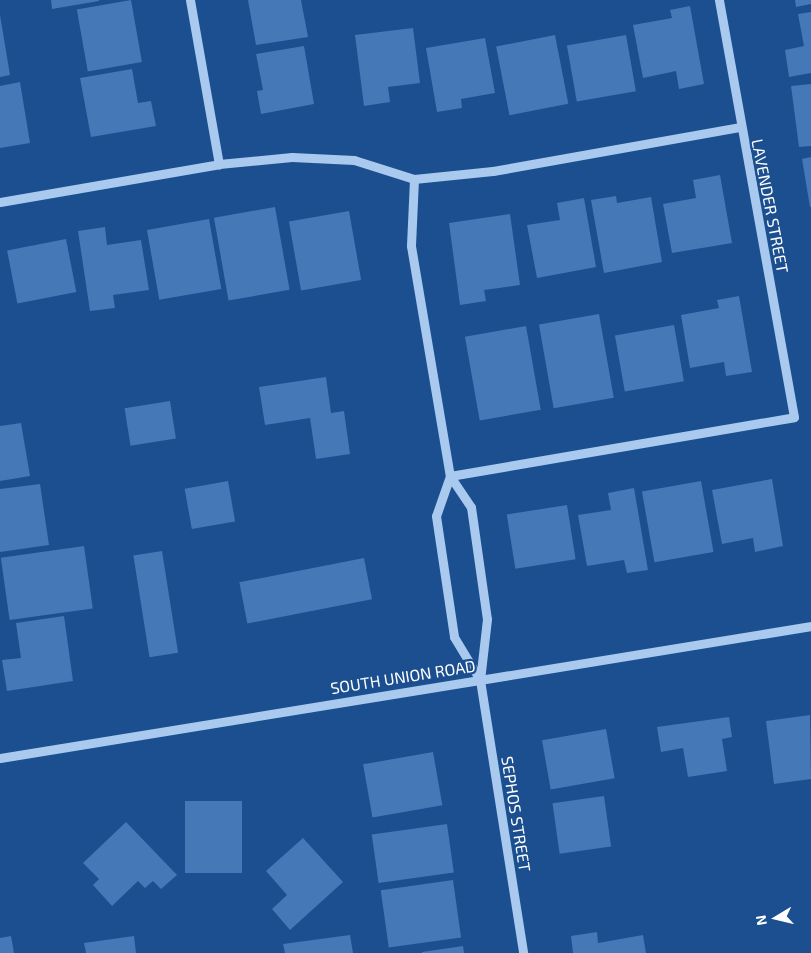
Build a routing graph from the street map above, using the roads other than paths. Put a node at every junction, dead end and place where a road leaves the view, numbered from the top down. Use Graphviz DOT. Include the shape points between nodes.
graph roads {
  1 [pos="190,0"];
  2 [pos="719,0"];
  3 [pos="739,127"];
  4 [pos="219,164"];
  5 [pos="414,178"];
  6 [pos="0,202"];
  7 [pos="450,476"];
  8 [pos="811,626"];
  9 [pos="480,680"];
  10 [pos="0,758"];
  11 [pos="523,953"];
  1 -- 4 [label="street"];
  2 -- 3 [label="street, LAVENDER STREET"];
  3 -- 5 [label="street" via="492,171"];
  3 -- 7 [label="street, LAVENDER STREET" via="794,416"];
  4 -- 5 [label="street" via="292,157 354,160"];
  4 -- 6 [label="street"];
  5 -- 7 [label="street" via="411,246"];
  7 -- 9 [label="street" via="471,507 487,619"];
  7 -- 9 [label="street" via="436,516 454,637"];
  8 -- 9 [label="street, SOUTH UNION ROAD"];
  9 -- 10 [label="street, SOUTH UNION ROAD"];
  9 -- 11 [label="street, SEPHOS STREET"];
}
